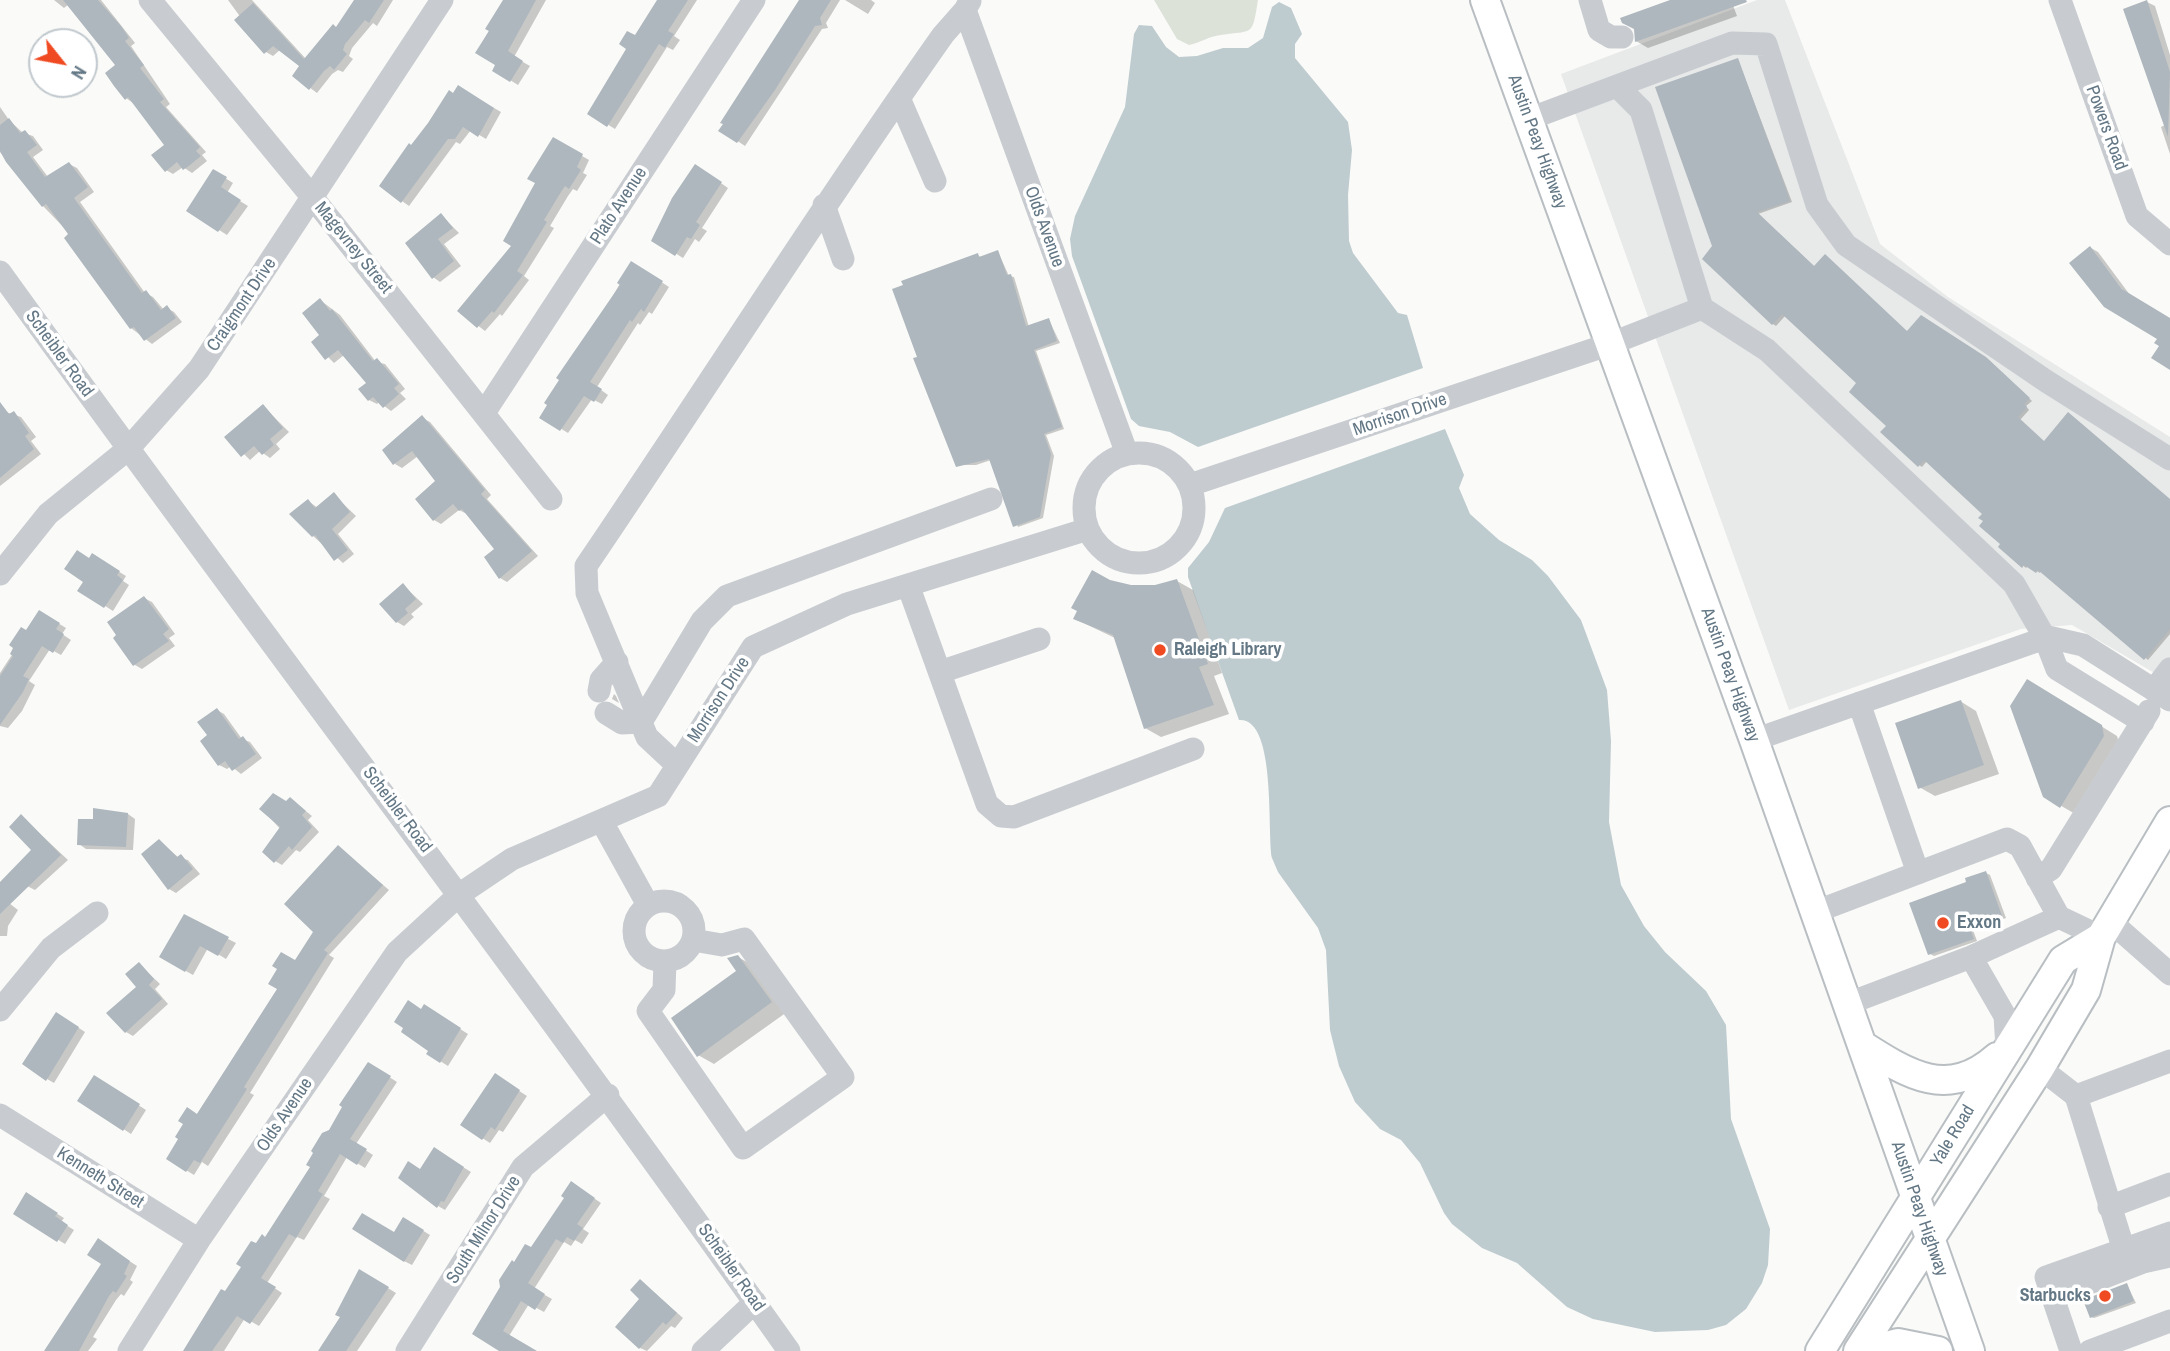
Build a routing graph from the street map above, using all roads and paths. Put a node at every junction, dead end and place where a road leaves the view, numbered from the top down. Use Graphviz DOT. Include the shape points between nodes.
graph roads {
  1 [pos="150,0"];
  2 [pos="442,0"];
  3 [pos="754,0"];
  4 [pos="1485,0"];
  5 [pos="2060,0"];
  6 [pos="1593,1"];
  7 [pos="968,5"];
  8 [pos="1622,37"];
  9 [pos="1617,86"];
  10 [pos="899,98"];
  11 [pos="1529,120"];
  12 [pos="934,181"];
  13 [pos="313,198"];
  14 [pos="824,205"];
  15 [pos="2170,244"];
  16 [pos="843,259"];
  17 [pos="0,272"];
  18 [pos="1702,309"];
  19 [pos="1610,344"];
  20 [pos="484,412"];
  21 [pos="128,449"];
  22 [pos="1126,454"];
  23 [pos="2170,460"];
  24 [pos="1190,485"];
  25 [pos="551,499"];
  26 [pos="991,499"];
  27 [pos="1088,529"];
  28 [pos="0,574"];
  29 [pos="908,585"];
  30 [pos="2045,638"];
  31 [pos="1039,639"];
  32 [pos="617,662"];
  33 [pos="2170,669"];
  34 [pos="940,673"];
  35 [pos="2161,694"];
  36 [pos="1858,704"];
  37 [pos="641,722"];
  38 [pos="2143,722"];
  39 [pos="1754,740"];
  40 [pos="1193,749"];
  41 [pos="677,765"];
  42 [pos="2170,821"];
  43 [pos="602,822"];
  44 [pos="1918,873"];
  45 [pos="2037,878"];
  46 [pos="460,894"];
  47 [pos="648,905"];
  48 [pos="1815,912"];
  49 [pos="97,913"];
  50 [pos="2059,917"];
  51 [pos="2105,929"];
  52 [pos="693,940"];
  53 [pos="1970,957"];
  54 [pos="665,961"];
  55 [pos="2170,974"];
  56 [pos="1847,1004"];
  57 [pos="0,1010"];
  58 [pos="1861,1045"];
  59 [pos="2007,1048"];
  60 [pos="2169,1067"];
  61 [pos="2040,1068"];
  62 [pos="608,1095"];
  63 [pos="2076,1096"];
  64 [pos="0,1115"];
  65 [pos="2170,1184"];
  66 [pos="1915,1198"];
  67 [pos="2109,1207"];
  68 [pos="2170,1233"];
  69 [pos="199,1241"];
  70 [pos="1929,1242"];
  71 [pos="2123,1247"];
  72 [pos="2170,1256"];
  73 [pos="2053,1297"];
  74 [pos="755,1302"];
  75 [pos="2170,1321"];
  76 [pos="129,1351"];
  77 [pos="407,1351"];
  78 [pos="703,1351"];
  79 [pos="789,1351"];
  80 [pos="1820,1351"];
  81 [pos="1858,1351"];
  82 [pos="1868,1351"];
  83 [pos="1938,1351"];
  84 [pos="1970,1351"];
  85 [pos="2071,1351"];
  86 [pos="2090,1351"];
  1 -- 13 [label="street, Magevney Street"];
  2 -- 13 [label="street, Craigmont Drive"];
  3 -- 20 [label="street, Plato Avenue"];
  4 -- 11 [label="main road, Austin Peay Highway"];
  5 -- 15 [label="street, Powers Road" via="2137,216"];
  6 -- 8 [label="street" via="1599,30"];
  7 -- 10 [label="street"];
  7 -- 22 [label="street, Olds Avenue"];
  9 -- 11 [label="street"];
  9 -- 18 [label="street" via="1642,110"];
  9 -- 23 [label="street" via="1732,43 1766,44 1817,205 1846,245 2046,382"];
  10 -- 12 [label="street"];
  10 -- 14 [label="street"];
  11 -- 19 [label="main road, Austin Peay Highway"];
  13 -- 20 [label="street, Magevney Street"];
  13 -- 21 [label="street, Craigmont Drive" via="199,369"];
  14 -- 16 [label="street"];
  14 -- 32 [label="street" via="695,407 586,565 587,593"];
  17 -- 21 [label="street, Scheibler Road"];
  18 -- 19 [label="street, Morrison Drive"];
  18 -- 30 [label="street" via="1767,350 2014,584"];
  19 -- 24 [label="street, Morrison Drive"];
  19 -- 39 [label="main road, Austin Peay Highway"];
  20 -- 25 [label="street, Magevney Street"];
  21 -- 28 [label="street, Craigmont Drive" via="48,514"];
  21 -- 46 [label="street, Scheibler Road"];
  22 -- 24 [label="street" via="1164,458"];
  22 -- 27 [label="street" via="1095,475 1086,492"];
  24 -- 27 [label="street" via="1193,520 1187,536 1161,559 1126,562 1097,544"];
  26 -- 37 [label="street" via="727,596 702,621"];
  27 -- 29 [label="street, Morrison Drive"];
  29 -- 34 [label="street"];
  29 -- 41 [label="street, Morrison Drive" via="847,604 753,647"];
  30 -- 35 [label="street" via="2083,645"];
  30 -- 36 [label="street"];
  30 -- 38 [label="street" via="2057,668"];
  31 -- 34 [label="street"];
  32 -- 37 [label="street"];
  32 -- 37 [label="street" via="601,680 603,702 622,723"];
  33 -- 35 [label="street"];
  34 -- 40 [label="street" via="988,804 1002,816 1014,817"];
  35 -- 38 [label="street"];
  36 -- 39 [label="street"];
  36 -- 44 [label="street"];
  37 -- 41 [label="street" via="647,737"];
  38 -- 45 [label="street" via="2051,869"];
  39 -- 48 [label="main road, Austin Peay Highway"];
  41 -- 43 [label="street, Morrison Drive" via="658,796"];
  42 -- 51 [label="main road, Yale Road"];
  43 -- 46 [label="street, Morrison Drive" via="512,859"];
  43 -- 47 [label="street"];
  44 -- 45 [label="street" via="2007,839 2020,846"];
  44 -- 48 [label="street"];
  45 -- 50 [label="street"];
  46 -- 62 [label="street, Scheibler Road"];
  46 -- 69 [label="street, Olds Avenue" via="397,952"];
  47 -- 52 [label="street" via="666,900 683,907 693,922"];
  47 -- 54 [label="street" via="636,920 635,940 646,956"];
  48 -- 56 [label="main road, Austin Peay Highway"];
  49 -- 57 [label="street" via="51,948"];
  50 -- 51 [label="street"];
  50 -- 53 [label="street"];
  51 -- 55 [label="street"];
  51 -- 59 [label="main road, Yale Road" via="2063,960"];
  51 -- 61 [label="main road, Yale Road" via="2086,990"];
  52 -- 54 [label="street" via="682,955"];
  52 -- 54 [label="street" via="723,946 744,939 843,1077 743,1147 648,1011 664,990"];
  53 -- 56 [label="street"];
  53 -- 59 [label="street" via="2005,1016"];
  56 -- 58 [label="main road, Austin Peay Highway"];
  58 -- 59 [label="main road" via="1901,1068 1942,1080 1964,1079"];
  58 -- 66 [label="main road, Austin Peay Highway"];
  59 -- 66 [label="main road, Yale Road"];
  60 -- 63 [label="street"];
  61 -- 63 [label="street"];
  61 -- 70 [label="main road, Yale Road"];
  62 -- 74 [label="street, Scheibler Road"];
  62 -- 77 [label="street, South Milnor Drive" via="523,1167"];
  63 -- 67 [label="street"];
  64 -- 69 [label="street, Kenneth Street"];
  65 -- 67 [label="street"];
  66 -- 70 [label="main road, Austin Peay Highway"];
  66 -- 80 [label="main road, Yale Road"];
  67 -- 71 [label="street"];
  68 -- 71 [label="street"];
  69 -- 76 [label="street, Olds Avenue"];
  70 -- 81 [label="main road, Yale Road"];
  70 -- 84 [label="main road, Austin Peay Highway"];
  71 -- 73 [label="street" via="2046,1277"];
  72 -- 73 [label="street"];
  73 -- 85 [label="street"];
  74 -- 78 [label="street"];
  74 -- 79 [label="street, Scheibler Road"];
  75 -- 86 [label="street"];
  82 -- 83 [label="main road" via="1898,1343"];
}
